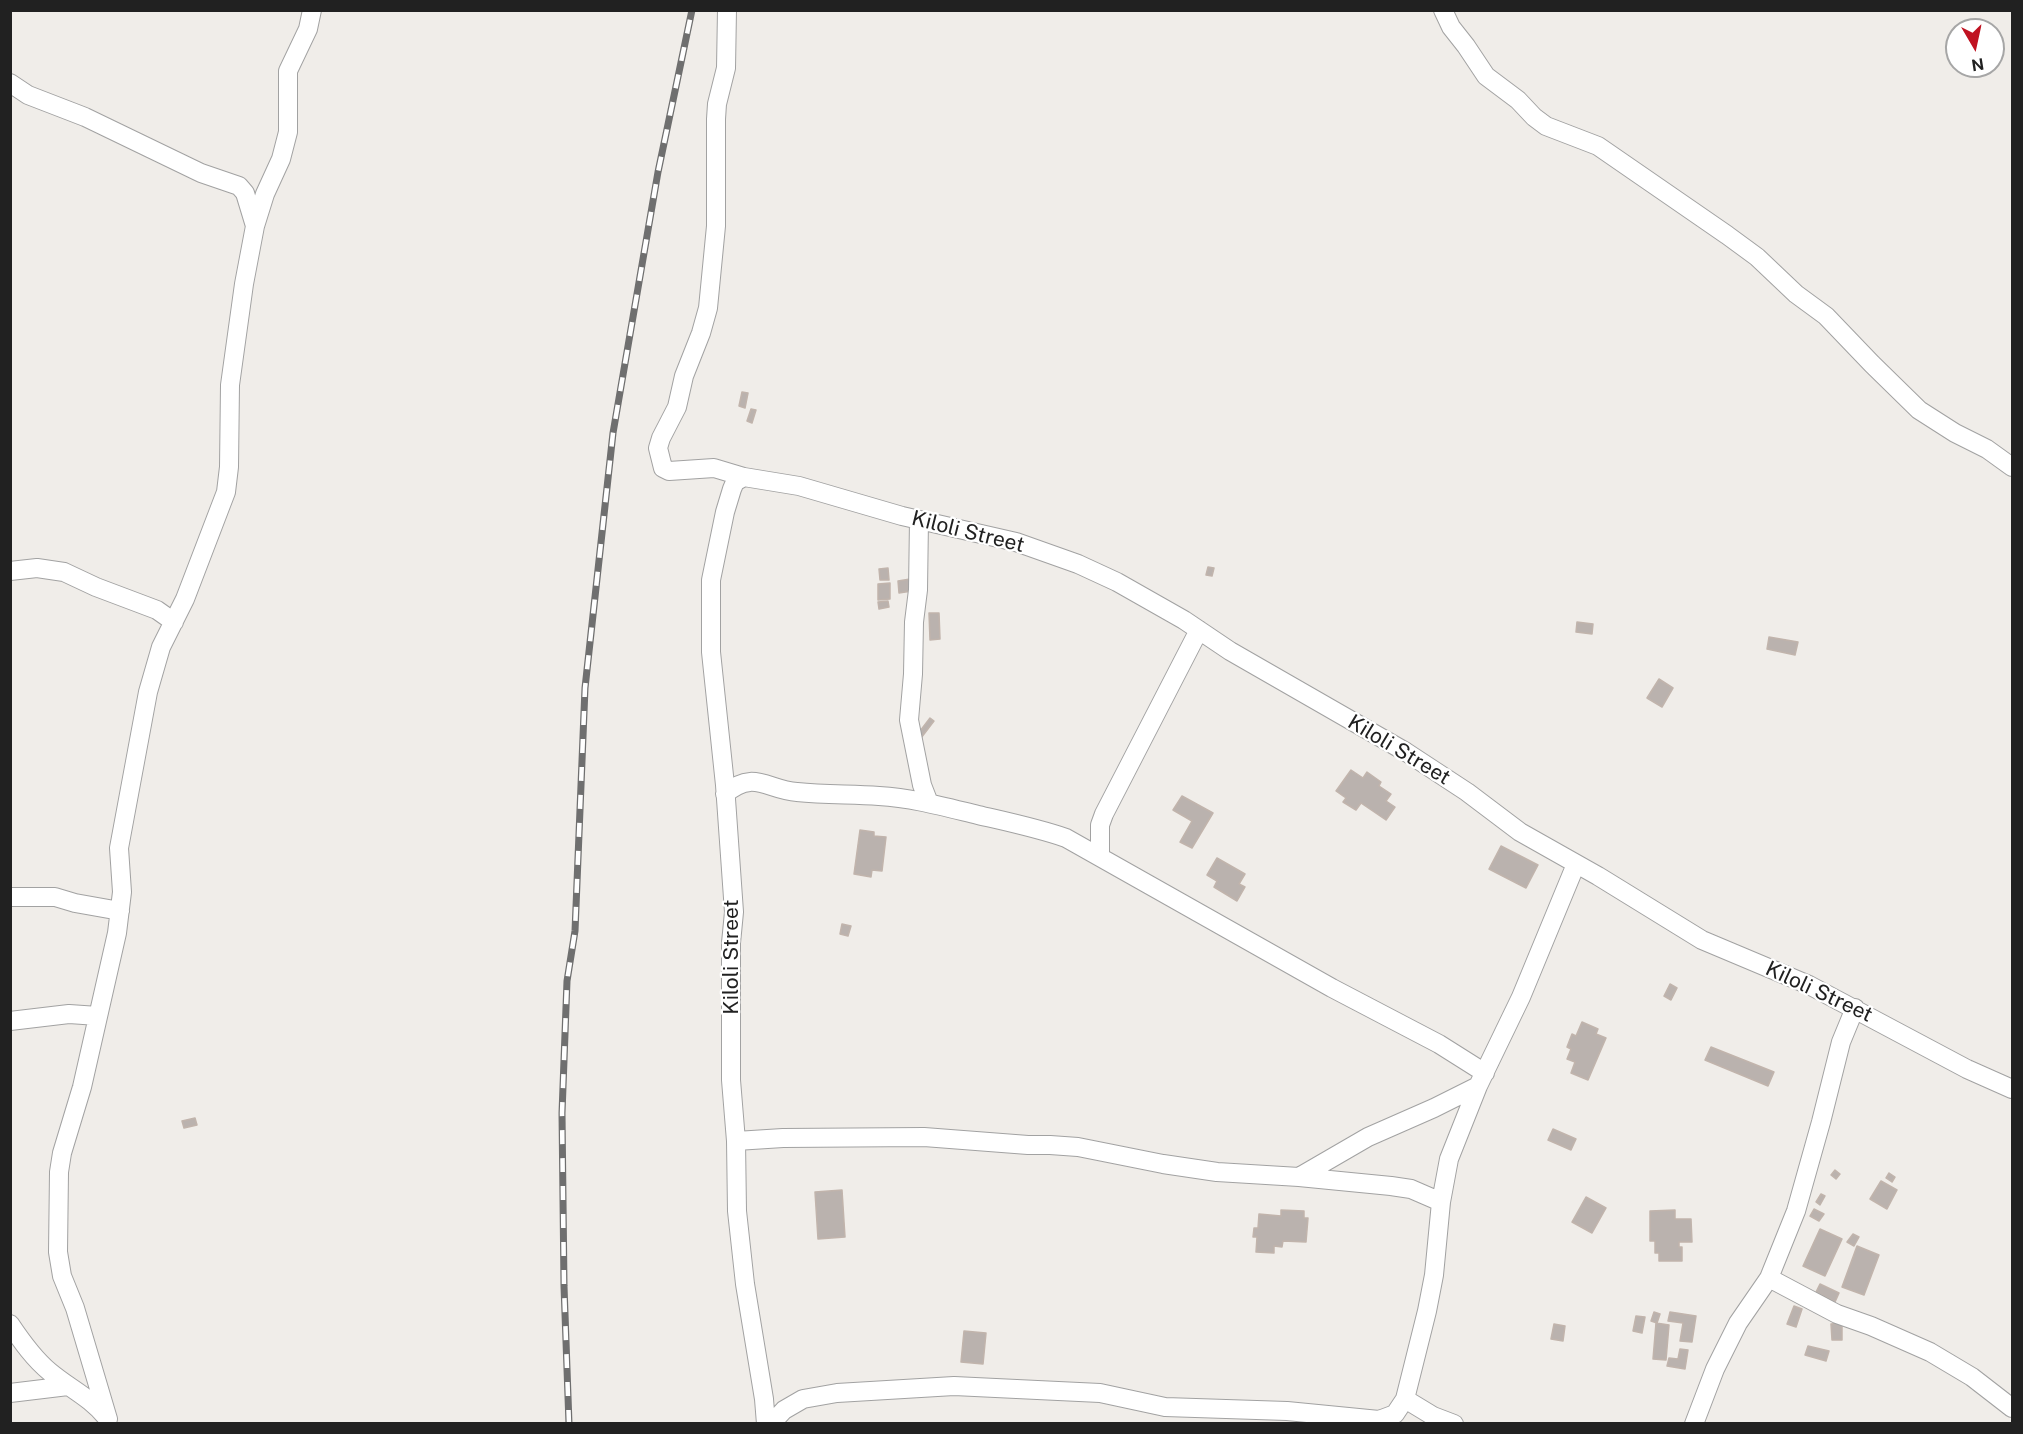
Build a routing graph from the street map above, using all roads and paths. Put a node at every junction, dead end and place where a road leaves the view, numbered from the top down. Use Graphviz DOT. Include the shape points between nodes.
graph roads {
  1 [pos="312,10"];
  2 [pos="726,10"];
  3 [pos="1443,10"];
  4 [pos="10,83"];
  5 [pos="255,226"];
  6 [pos="2013,467"];
  7 [pos="744,477"];
  8 [pos="919,520"];
  9 [pos="10,571"];
  10 [pos="174,622"];
  11 [pos="1199,630"];
  12 [pos="725,794"];
  13 [pos="929,803"];
  14 [pos="1100,857"];
  15 [pos="1576,864"];
  16 [pos="10,897"];
  17 [pos="120,911"];
  18 [pos="1855,1008"];
  19 [pos="98,1016"];
  20 [pos="10,1021"];
  21 [pos="1481,1080"];
  22 [pos="2013,1089"];
  23 [pos="736,1141"];
  24 [pos="1299,1177"];
  25 [pos="1441,1202"];
  26 [pos="1769,1278"];
  27 [pos="10,1324"];
  28 [pos="68,1386"];
  29 [pos="10,1393"];
  30 [pos="2013,1408"];
  31 [pos="1398,1412"];
  32 [pos="1165,1415"];
  33 [pos="109,1421"];
  34 [pos="766,1424"];
  35 [pos="771,1424"];
  36 [pos="1454,1424"];
  37 [pos="1694,1424"];
  1 -- 5 [label="street" via="308,29 288,71 288,132"];
  2 -- 7 [label="street" via="726,68 717,104 716,226 708,308 677,407 658,448 663,468 669,471 714,468"];
  3 -- 6 [label="street" via="1486,76 1534,117 1546,126 1598,146 1727,235 1826,316 1919,410"];
  4 -- 5 [label="street" via="28,95 85,117 201,173 239,186 248,200"];
  5 -- 10 [label="street" via="230,385 225,492"];
  7 -- 8 [label="street, Kiloli Street" via="799,486"];
  7 -- 12 [label="street, Kiloli Street" via="732,489 711,580 711,652"];
  8 -- 11 [label="street, Kiloli Street" via="1000,538 1078,564"];
  8 -- 13 [label="street" via="909,720"];
  9 -- 10 [label="street" via="37,568 64,572 157,610"];
  10 -- 17 [label="street" via="161,647 134,758 119,848"];
  11 -- 14 [label="street" via="1104,814"];
  11 -- 15 [label="street, Kiloli Street" via="1406,752 1520,832"];
  12 -- 13 [label="street" via="742,782 753,781 791,792 881,796"];
  12 -- 23 [label="street, Kiloli Street" via="734,912 731,1080"];
  13 -- 14 [label="street" via="1041,830 1066,838"];
  14 -- 21 [label="street" via="1439,1044"];
  15 -- 18 [label="street, Kiloli Street" via="1702,940"];
  15 -- 21 [label="street" via="1526,986"];
  16 -- 17 [label="street" via="55,897"];
  17 -- 19 [label="street"];
  18 -- 22 [label="street, Kiloli Street" via="1966,1069"];
  18 -- 26 [label="street" via="1838,1051 1797,1210"];
  19 -- 20 [label="street" via="69,1014"];
  19 -- 33 [label="street" via="62,1153 57,1197 58,1252 62,1276"];
  21 -- 24 [label="street"];
  21 -- 25 [label="street" via="1449,1159"];
  23 -- 24 [label="street" via="953,1138 1078,1148 1217,1172"];
  23 -- 34 [label="street, Kiloli Street" via="737,1211"];
  24 -- 25 [label="street" via="1411,1189"];
  25 -- 31 [label="street" via="1430,1293"];
  26 -- 30 [label="street" via="1837,1314 1930,1352"];
  26 -- 37 [label="street" via="1738,1323"];
  27 -- 28 [label="street" via="27,1349"];
  28 -- 29 [label="street"];
  28 -- 33 [label="street" via="91,1401"];
  31 -- 32 [label="street" via="1379,1420 1287,1411"];
  31 -- 36 [label="street" via="1426,1413"];
  32 -- 35 [label="street" via="1100,1394 954,1386 837,1393 802,1400 784,1410"];
}
